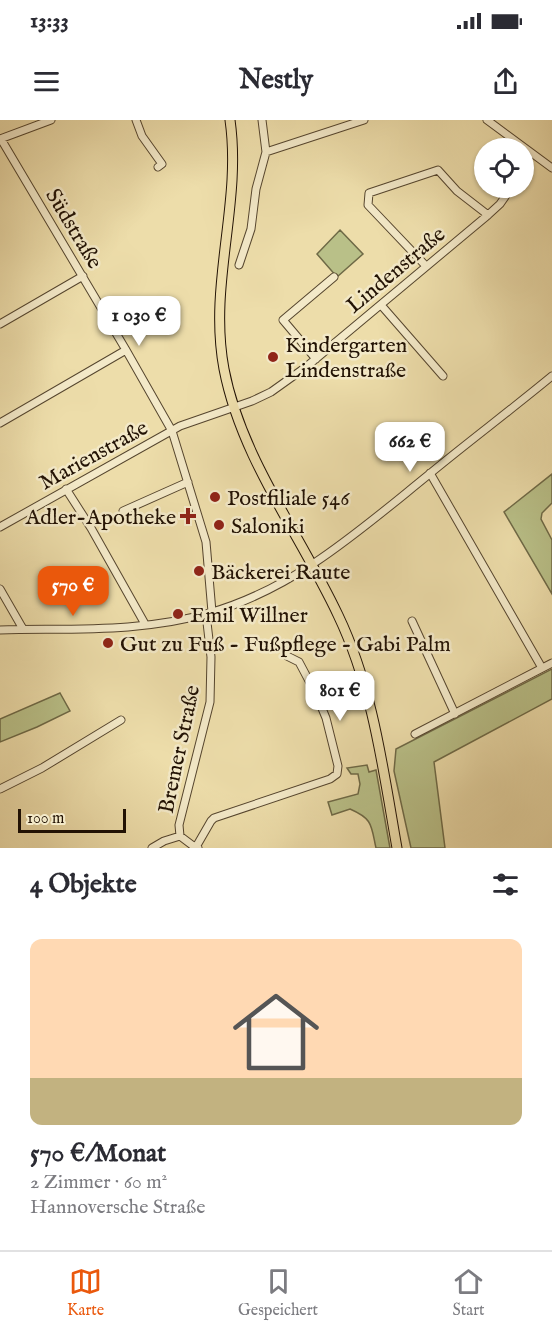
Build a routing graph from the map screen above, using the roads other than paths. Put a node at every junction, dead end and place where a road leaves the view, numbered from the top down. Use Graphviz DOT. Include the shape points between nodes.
graph roads {
  1 [pos="51,120"];
  2 [pos="135,120"];
  3 [pos="230,120"];
  4 [pos="262,120"];
  5 [pos="364,120"];
  6 [pos="487,120"];
  7 [pos="1,139"];
  8 [pos="266,152"];
  9 [pos="158,168"];
  10 [pos="552,168"];
  11 [pos="504,198"];
  12 [pos="488,214"];
  13 [pos="239,265"];
  14 [pos="426,266"];
  15 [pos="83,276"];
  16 [pos="334,277"];
  17 [pos="381,305"];
  18 [pos="0,324"];
  19 [pos="126,350"];
  20 [pos="316,359"];
  21 [pos="442,376"];
  22 [pos="552,376"];
  23 [pos="234,407"];
  24 [pos="0,423"];
  25 [pos="172,431"];
  26 [pos="430,473"];
  27 [pos="188,482"];
  28 [pos="66,489"];
  29 [pos="123,511"];
  30 [pos="0,527"];
  31 [pos="312,566"];
  32 [pos="0,589"];
  33 [pos="209,613"];
  34 [pos="412,621"];
  35 [pos="145,624"];
  36 [pos="23,629"];
  37 [pos="0,630"];
  38 [pos="287,656"];
  39 [pos="552,663"];
  40 [pos="542,668"];
  41 [pos="455,714"];
  42 [pos="121,720"];
  43 [pos="415,734"];
  44 [pos="0,789"];
  45 [pos="180,836"];
  46 [pos="152,848"];
  47 [pos="197,848"];
  48 [pos="397,848"];
  1 -- 7 [label="street"];
  2 -- 9 [label="street" via="162,164"];
  3 -- 23 [label="main road" via="233,182 219,313 224,368"];
  4 -- 8 [label="street"];
  5 -- 8 [label="street"];
  6 -- 10 [label="street"];
  7 -- 15 [label="street, Südstraße"];
  8 -- 13 [label="street" via="251,229"];
  11 -- 12 [label="street, Lindenstraße"];
  12 -- 14 [label="street, Lindenstraße"];
  12 -- 14 [label="street" via="457,191 438,170 369,193 368,205"];
  14 -- 17 [label="street, Lindenstraße"];
  15 -- 18 [label="street"];
  15 -- 19 [label="street, Südstraße"];
  16 -- 20 [label="street" via="283,320"];
  17 -- 20 [label="street, Lindenstraße"];
  17 -- 21 [label="street"];
  19 -- 24 [label="street"];
  19 -- 25 [label="street, Südstraße"];
  20 -- 23 [label="street, Lindenstraße" via="271,392"];
  22 -- 26 [label="street"];
  23 -- 25 [label="street, Marienstraße"];
  23 -- 31 [label="main road" via="258,466"];
  25 -- 27 [label="street, Südstraße"];
  25 -- 28 [label="street, Marienstraße"];
  26 -- 31 [label="street"];
  26 -- 40 [label="street"];
  27 -- 29 [label="street"];
  27 -- 33 [label="street, Bremer Straße" via="206,542"];
  28 -- 30 [label="street, Marienstraße"];
  28 -- 35 [label="street"];
  31 -- 33 [label="street" via="280,584"];
  31 -- 48 [label="main road" via="346,633 365,687"];
  32 -- 36 [label="street"];
  33 -- 35 [label="street"];
  33 -- 45 [label="street, Bremer Straße" via="210,702 179,825"];
  34 -- 41 [label="street"];
  35 -- 36 [label="street"];
  36 -- 37 [label="street"];
  38 -- 47 [label="street" via="299,662 316,694 326,718 337,774 214,818"];
  39 -- 40 [label="street"];
  40 -- 41 [label="street"];
  41 -- 43 [label="street"];
  42 -- 44 [label="street"];
  45 -- 46 [label="street"];
  45 -- 47 [label="street, Bremer Straße"];
}
